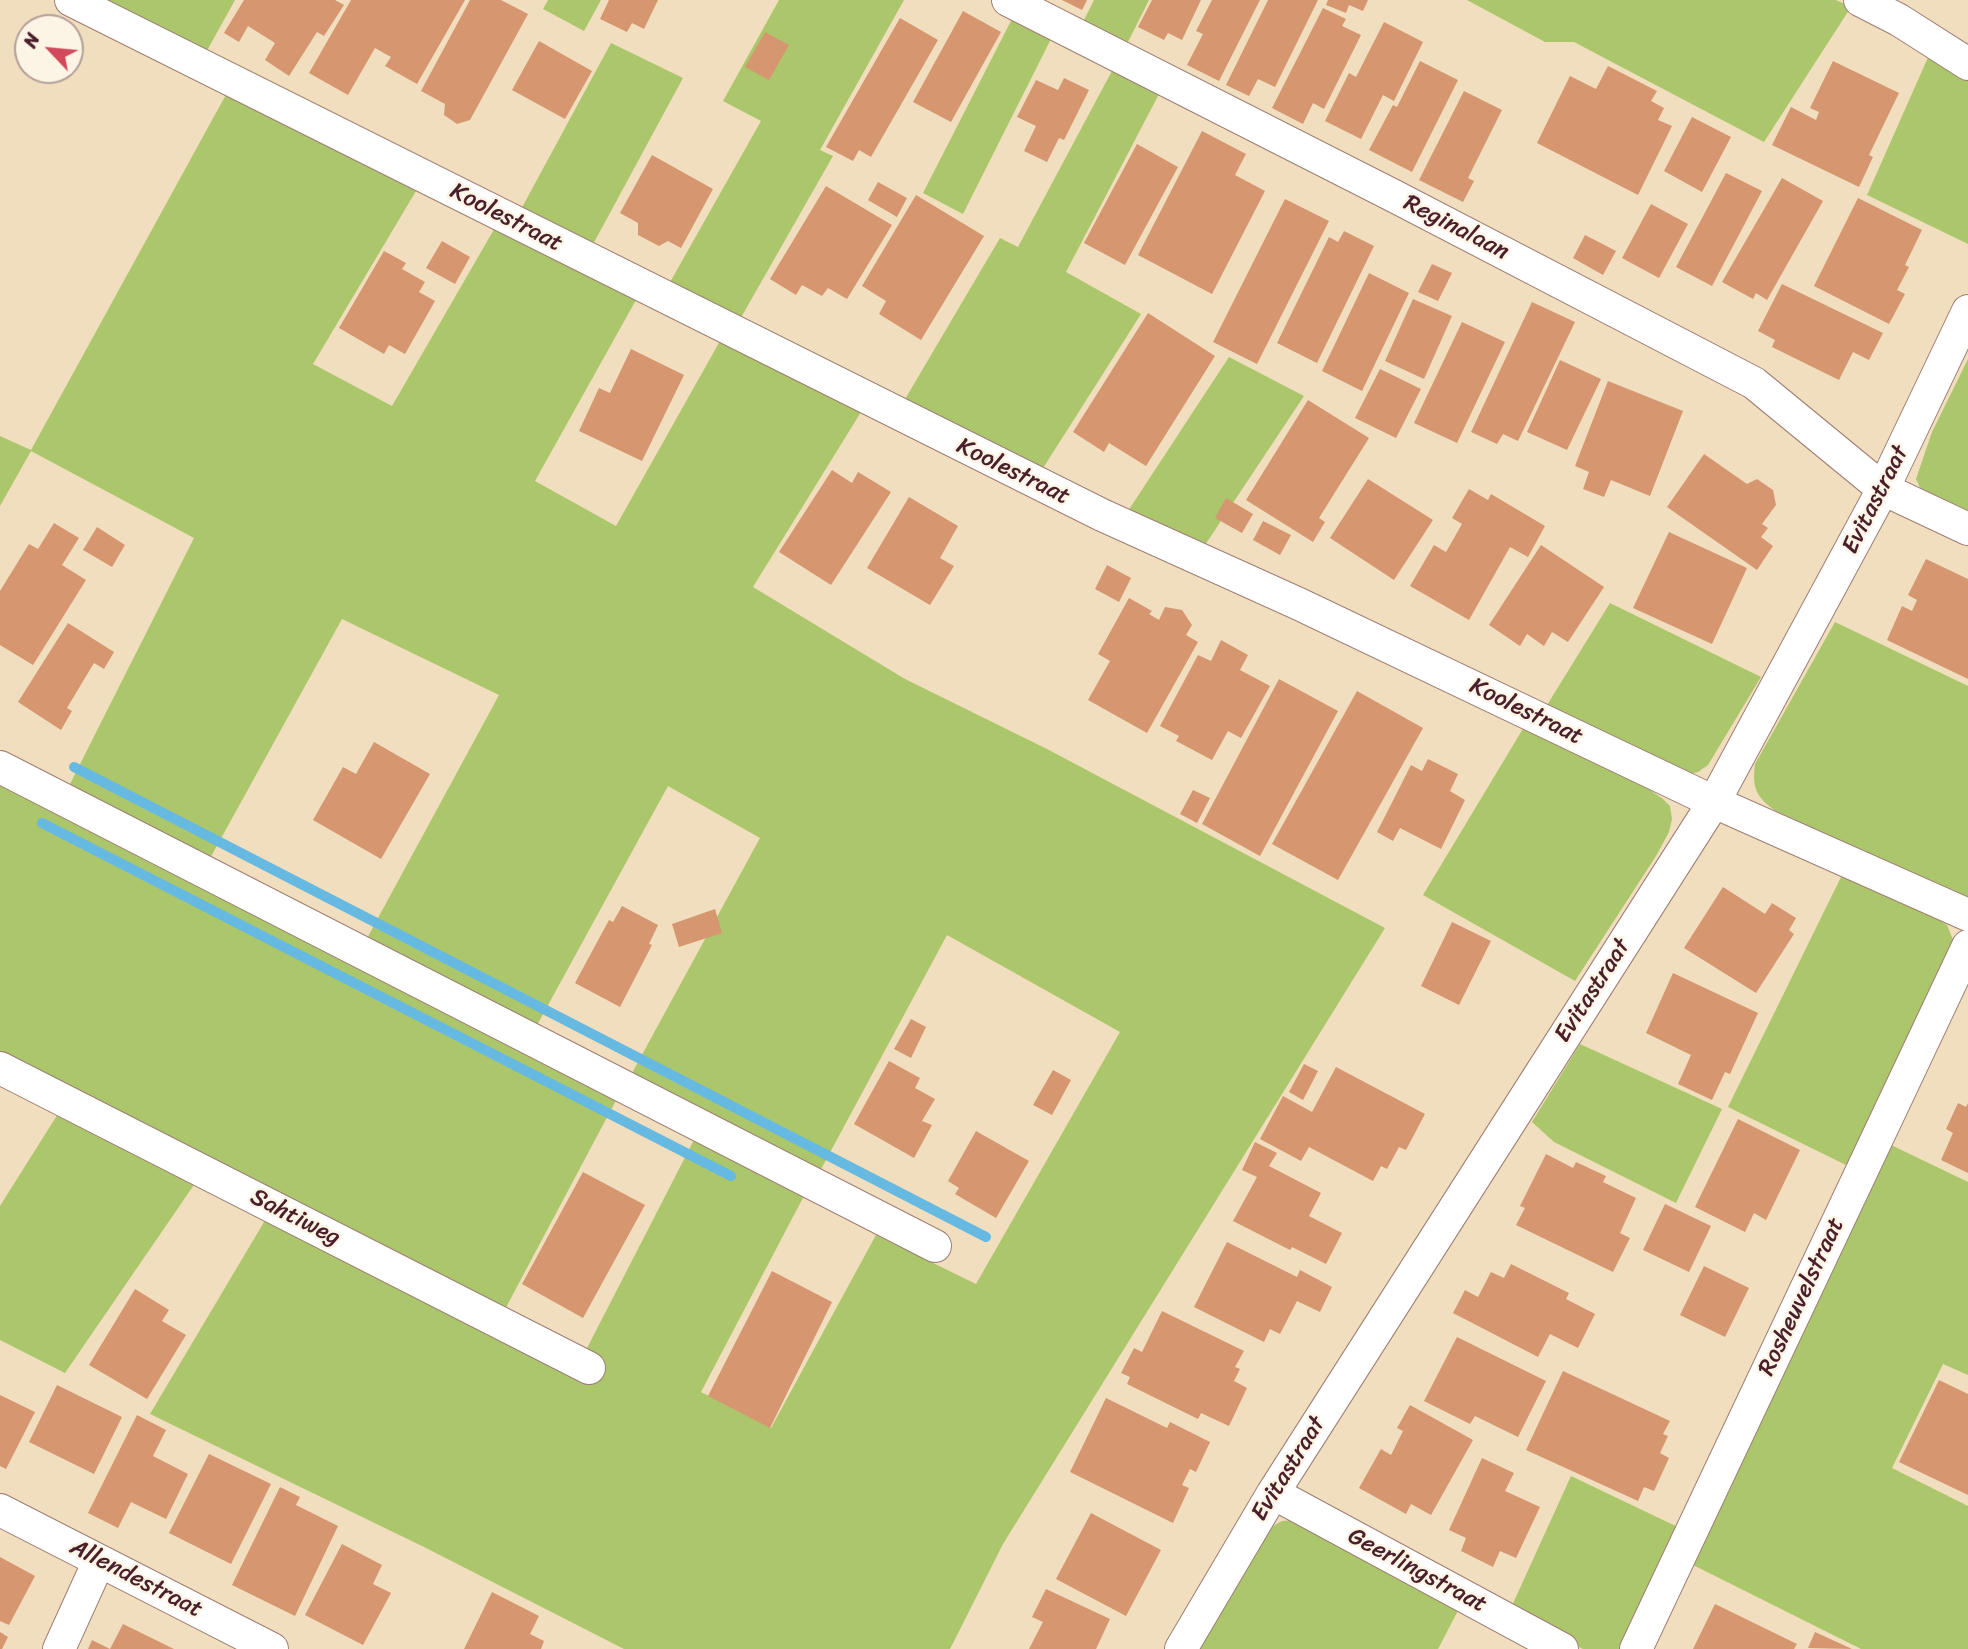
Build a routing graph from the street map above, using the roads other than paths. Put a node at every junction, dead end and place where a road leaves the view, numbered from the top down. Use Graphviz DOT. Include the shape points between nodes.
graph roads {
  1 [pos="71,0"];
  2 [pos="1009,0"];
  3 [pos="1860,0"];
  4 [pos="1968,64"];
  5 [pos="1968,312"];
  6 [pos="1883,489"];
  7 [pos="1968,529"];
  8 [pos="0,767"];
  9 [pos="1714,802"];
  10 [pos="1968,915"];
  11 [pos="1968,946"];
  12 [pos="0,1068"];
  13 [pos="935,1246"];
  14 [pos="589,1368"];
  15 [pos="1273,1493"];
  16 [pos="0,1510"];
  17 [pos="99,1561"];
  18 [pos="59,1649"];
  19 [pos="272,1649"];
  20 [pos="1181,1649"];
  21 [pos="1562,1649"];
  22 [pos="1636,1649"];
  1 -- 9 [label="street, Koolestraat" via="1089,509"];
  2 -- 6 [label="street, Reginalaan" via="1754,383"];
  3 -- 4 [label="street"];
  5 -- 6 [label="street, Evitastraat"];
  6 -- 7 [label="street, Reginalaan"];
  6 -- 9 [label="street, Evitastraat"];
  8 -- 13 [label="street"];
  9 -- 10 [label="street, Koolestraat"];
  9 -- 15 [label="street, Evitastraat"];
  11 -- 22 [label="street, Rosheuvelstraat"];
  12 -- 14 [label="street, Sahtiweg"];
  15 -- 20 [label="street, Evitastraat"];
  15 -- 21 [label="street, Geerlingstraat"];
  16 -- 17 [label="street, Allendestraat"];
  17 -- 18 [label="street"];
  17 -- 19 [label="street, Allendestraat"];
}
